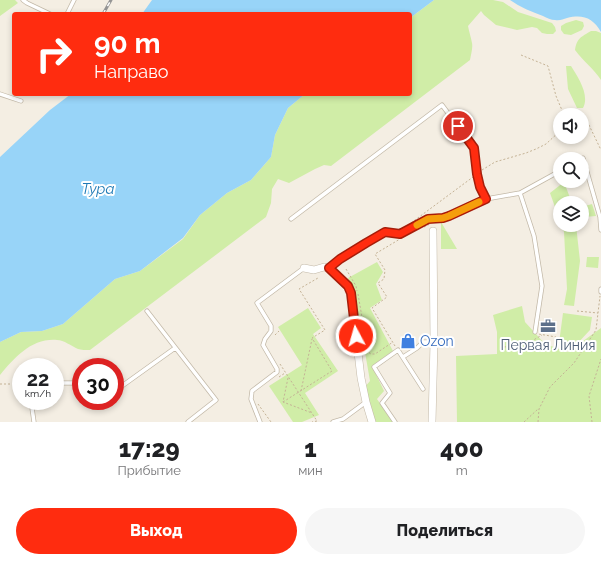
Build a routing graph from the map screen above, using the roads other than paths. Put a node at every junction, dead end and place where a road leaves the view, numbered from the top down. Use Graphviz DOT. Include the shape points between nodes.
graph roads {
  1 [pos="23,0"];
  2 [pos="74,0"];
  3 [pos="46,12"];
  4 [pos="68,12"];
  5 [pos="0,94"];
  6 [pos="21,100"];
  7 [pos="553,175"];
  8 [pos="589,178"];
  9 [pos="520,193"];
  10 [pos="486,199"];
  11 [pos="291,219"];
  12 [pos="601,230"];
  13 [pos="433,231"];
  14 [pos="304,268"];
  15 [pos="329,268"];
  16 [pos="147,312"];
  17 [pos="535,332"];
  18 [pos="434,342"];
  19 [pos="175,348"];
  20 [pos="403,357"];
  21 [pos="124,385"];
  22 [pos="423,389"];
  23 [pos="366,402"];
  24 [pos="32,410"];
  25 [pos="34,422"];
  26 [pos="188,422"];
  27 [pos="260,422"];
  28 [pos="333,422"];
  29 [pos="372,422"];
  30 [pos="395,422"];
  31 [pos="432,422"];
  1 -- 3 [label="lane"];
  2 -- 4 [label="lane"];
  5 -- 6 [label="lane"];
  7 -- 9 [label="lane"];
  8 -- 12 [label="lane" via="600,216"];
  9 -- 10 [label="lane"];
  9 -- 17 [label="lane" via="534,236 542,282"];
  10 -- 11 [label="lane" via="480,187 474,148 442,105"];
  10 -- 15 [label="lane" via="449,216 428,219 400,234 385,232"];
  13 -- 18 [label="street"];
  14 -- 15 [label="street"];
  14 -- 27 [label="lane" via="257,303 271,326 263,345 277,368 277,372 252,391 251,399"];
  15 -- 23 [label="street" via="348,286 351,293"];
  16 -- 19 [label="lane"];
  18 -- 20 [label="lane" via="423,342"];
  18 -- 31 [label="street"];
  19 -- 21 [label="lane"];
  19 -- 26 [label="lane" via="216,400"];
  20 -- 22 [label="lane"];
  20 -- 30 [label="lane" via="398,350 374,367 390,394 382,403"];
  23 -- 28 [label="lane"];
  23 -- 29 [label="street"];
  24 -- 25 [label="lane"];
}
